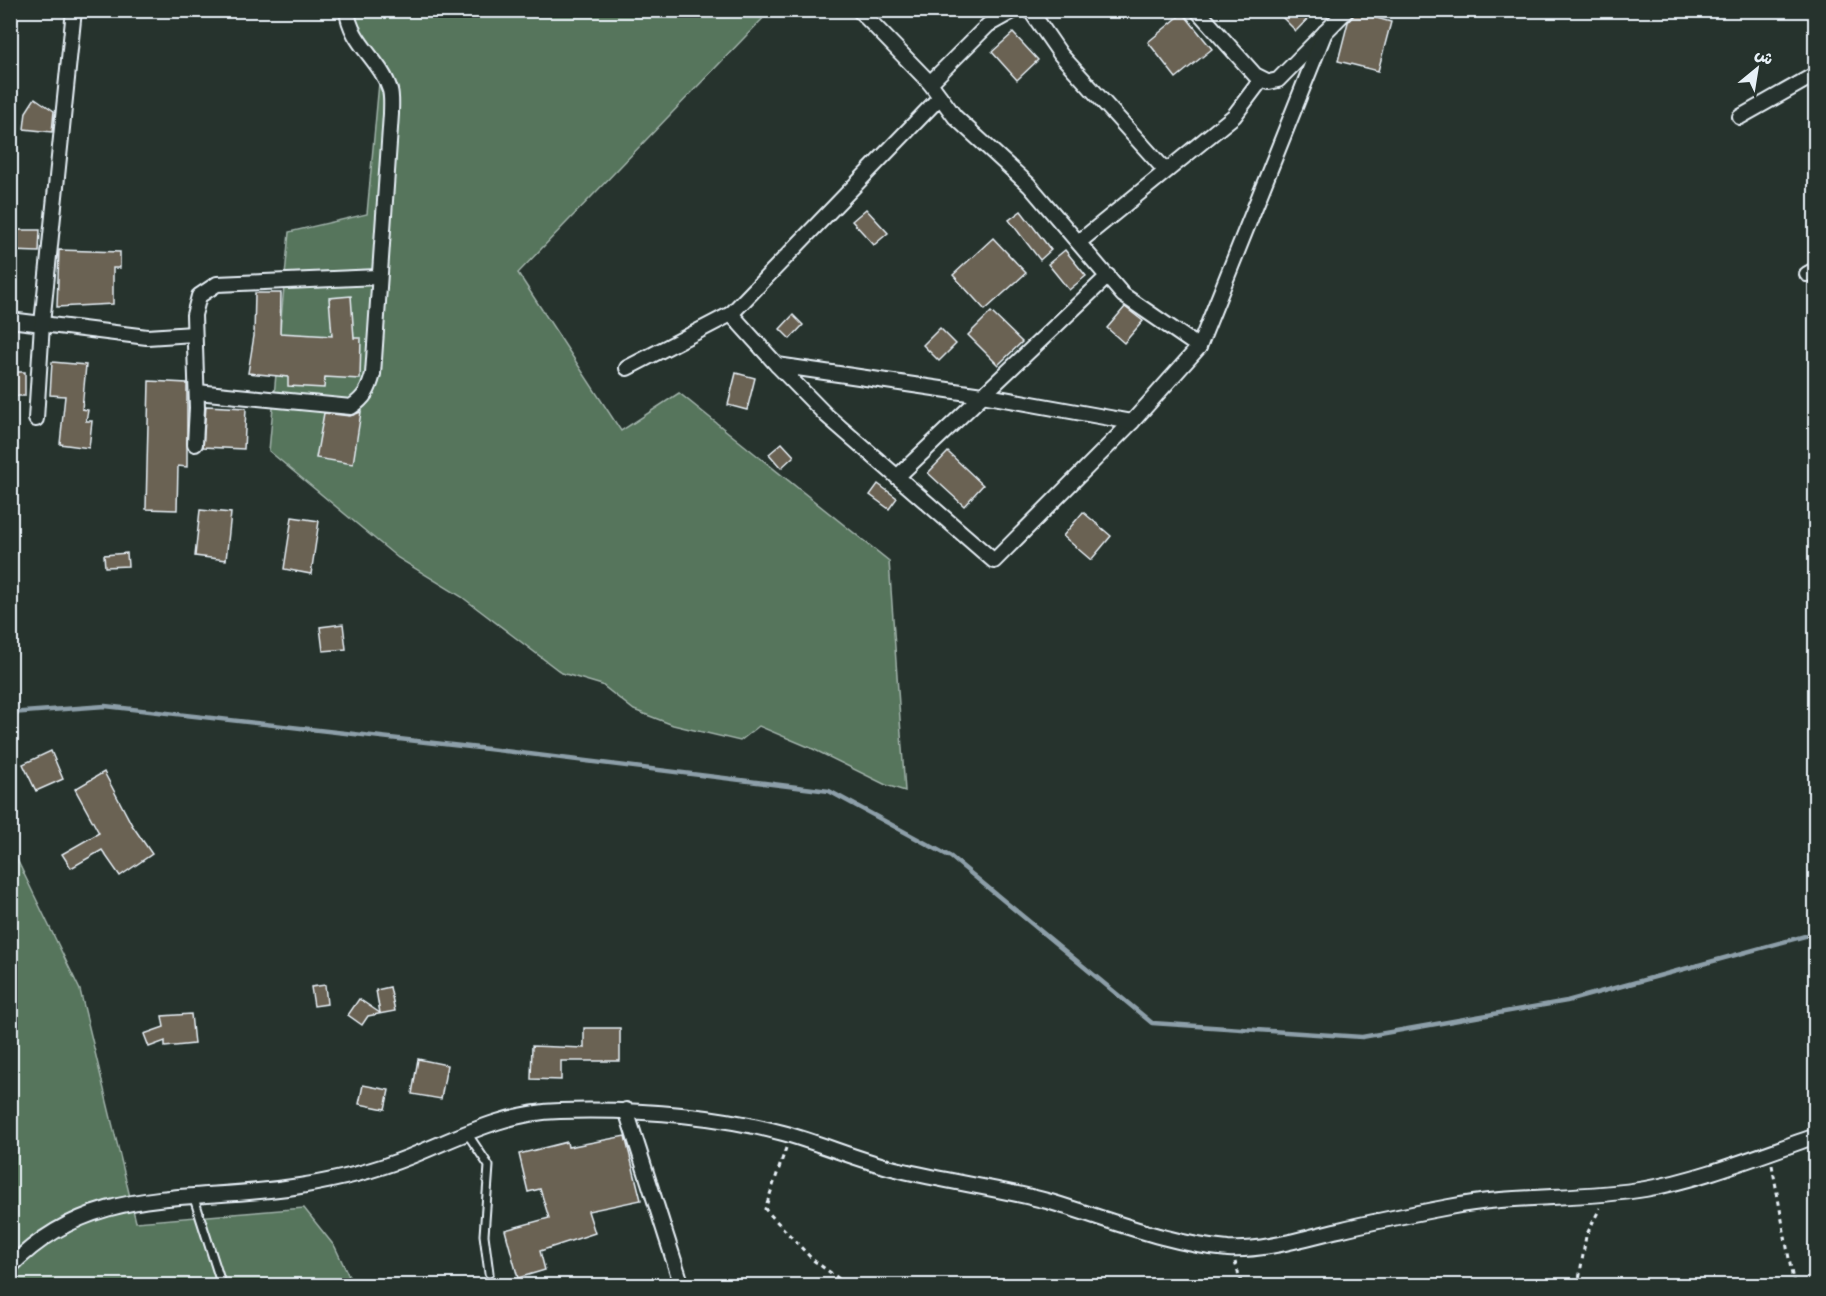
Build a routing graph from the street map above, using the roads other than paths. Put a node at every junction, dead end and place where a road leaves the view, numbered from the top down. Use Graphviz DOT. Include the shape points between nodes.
graph roads {
  1 [pos="74,10"];
  2 [pos="347,10"];
  3 [pos="860,10"];
  4 [pos="1016,10"];
  5 [pos="1030,10"];
  6 [pos="1197,10"];
  7 [pos="1347,10"];
  8 [pos="1325,32"];
  9 [pos="1815,74"];
  10 [pos="1261,80"];
  11 [pos="930,83"];
  12 [pos="940,97"];
  13 [pos="1740,117"];
  14 [pos="1165,170"];
  15 [pos="1079,242"];
  16 [pos="1107,276"];
  17 [pos="378,277"];
  18 [pos="731,314"];
  19 [pos="10,320"];
  20 [pos="42,324"];
  21 [pos="194,334"];
  22 [pos="1199,347"];
  23 [pos="777,365"];
  24 [pos="627,368"];
  25 [pos="196,392"];
  26 [pos="982,395"];
  27 [pos="36,419"];
  28 [pos="1132,422"];
  29 [pos="195,444"];
  30 [pos="897,477"];
  31 [pos="626,1110"];
  32 [pos="467,1132"];
  33 [pos="1815,1136"];
  34 [pos="193,1195"];
  35 [pos="10,1267"];
  36 [pos="489,1273"];
  37 [pos="222,1286"];
  38 [pos="682,1286"];
  1 -- 20 [label="street"];
  2 -- 17 [label="street" via="349,26 380,69 390,91"];
  3 -- 11 [label="street"];
  4 -- 11 [label="street" via="988,25"];
  5 -- 14 [label="street" via="1061,56"];
  6 -- 10 [label="street"];
  7 -- 8 [label="street"];
  8 -- 10 [label="street" via="1278,80"];
  8 -- 22 [label="street"];
  9 -- 13 [label="street"];
  10 -- 14 [label="street" via="1234,116"];
  11 -- 12 [label="street"];
  12 -- 15 [label="street" via="955,117 1029,185"];
  12 -- 18 [label="street"];
  14 -- 15 [label="street"];
  15 -- 16 [label="street"];
  16 -- 22 [label="street" via="1123,295"];
  16 -- 26 [label="street"];
  17 -- 21 [label="street" via="217,284 200,296"];
  17 -- 25 [label="street" via="373,374 360,401 351,406"];
  18 -- 23 [label="street"];
  18 -- 24 [label="street"];
  19 -- 20 [label="street"];
  20 -- 21 [label="street" via="147,337"];
  20 -- 27 [label="street"];
  21 -- 25 [label="street"];
  22 -- 28 [label="street"];
  23 -- 26 [label="street"];
  23 -- 30 [label="street" via="826,415"];
  25 -- 29 [label="street"];
  26 -- 28 [label="street"];
  26 -- 30 [label="street"];
  28 -- 30 [label="street" via="994,561"];
  31 -- 32 [label="street" via="528,1113"];
  31 -- 33 [label="street" via="748,1125 901,1171 1041,1200 1158,1235 1231,1249 1263,1247 1486,1201 1649,1189"];
  31 -- 38 [label="street"];
  32 -- 34 [label="street" via="380,1168 346,1177 260,1191"];
  32 -- 36 [label="lane" via="489,1166 484,1235"];
  34 -- 35 [label="street" via="125,1202 69,1221"];
  34 -- 37 [label="lane"];
}
